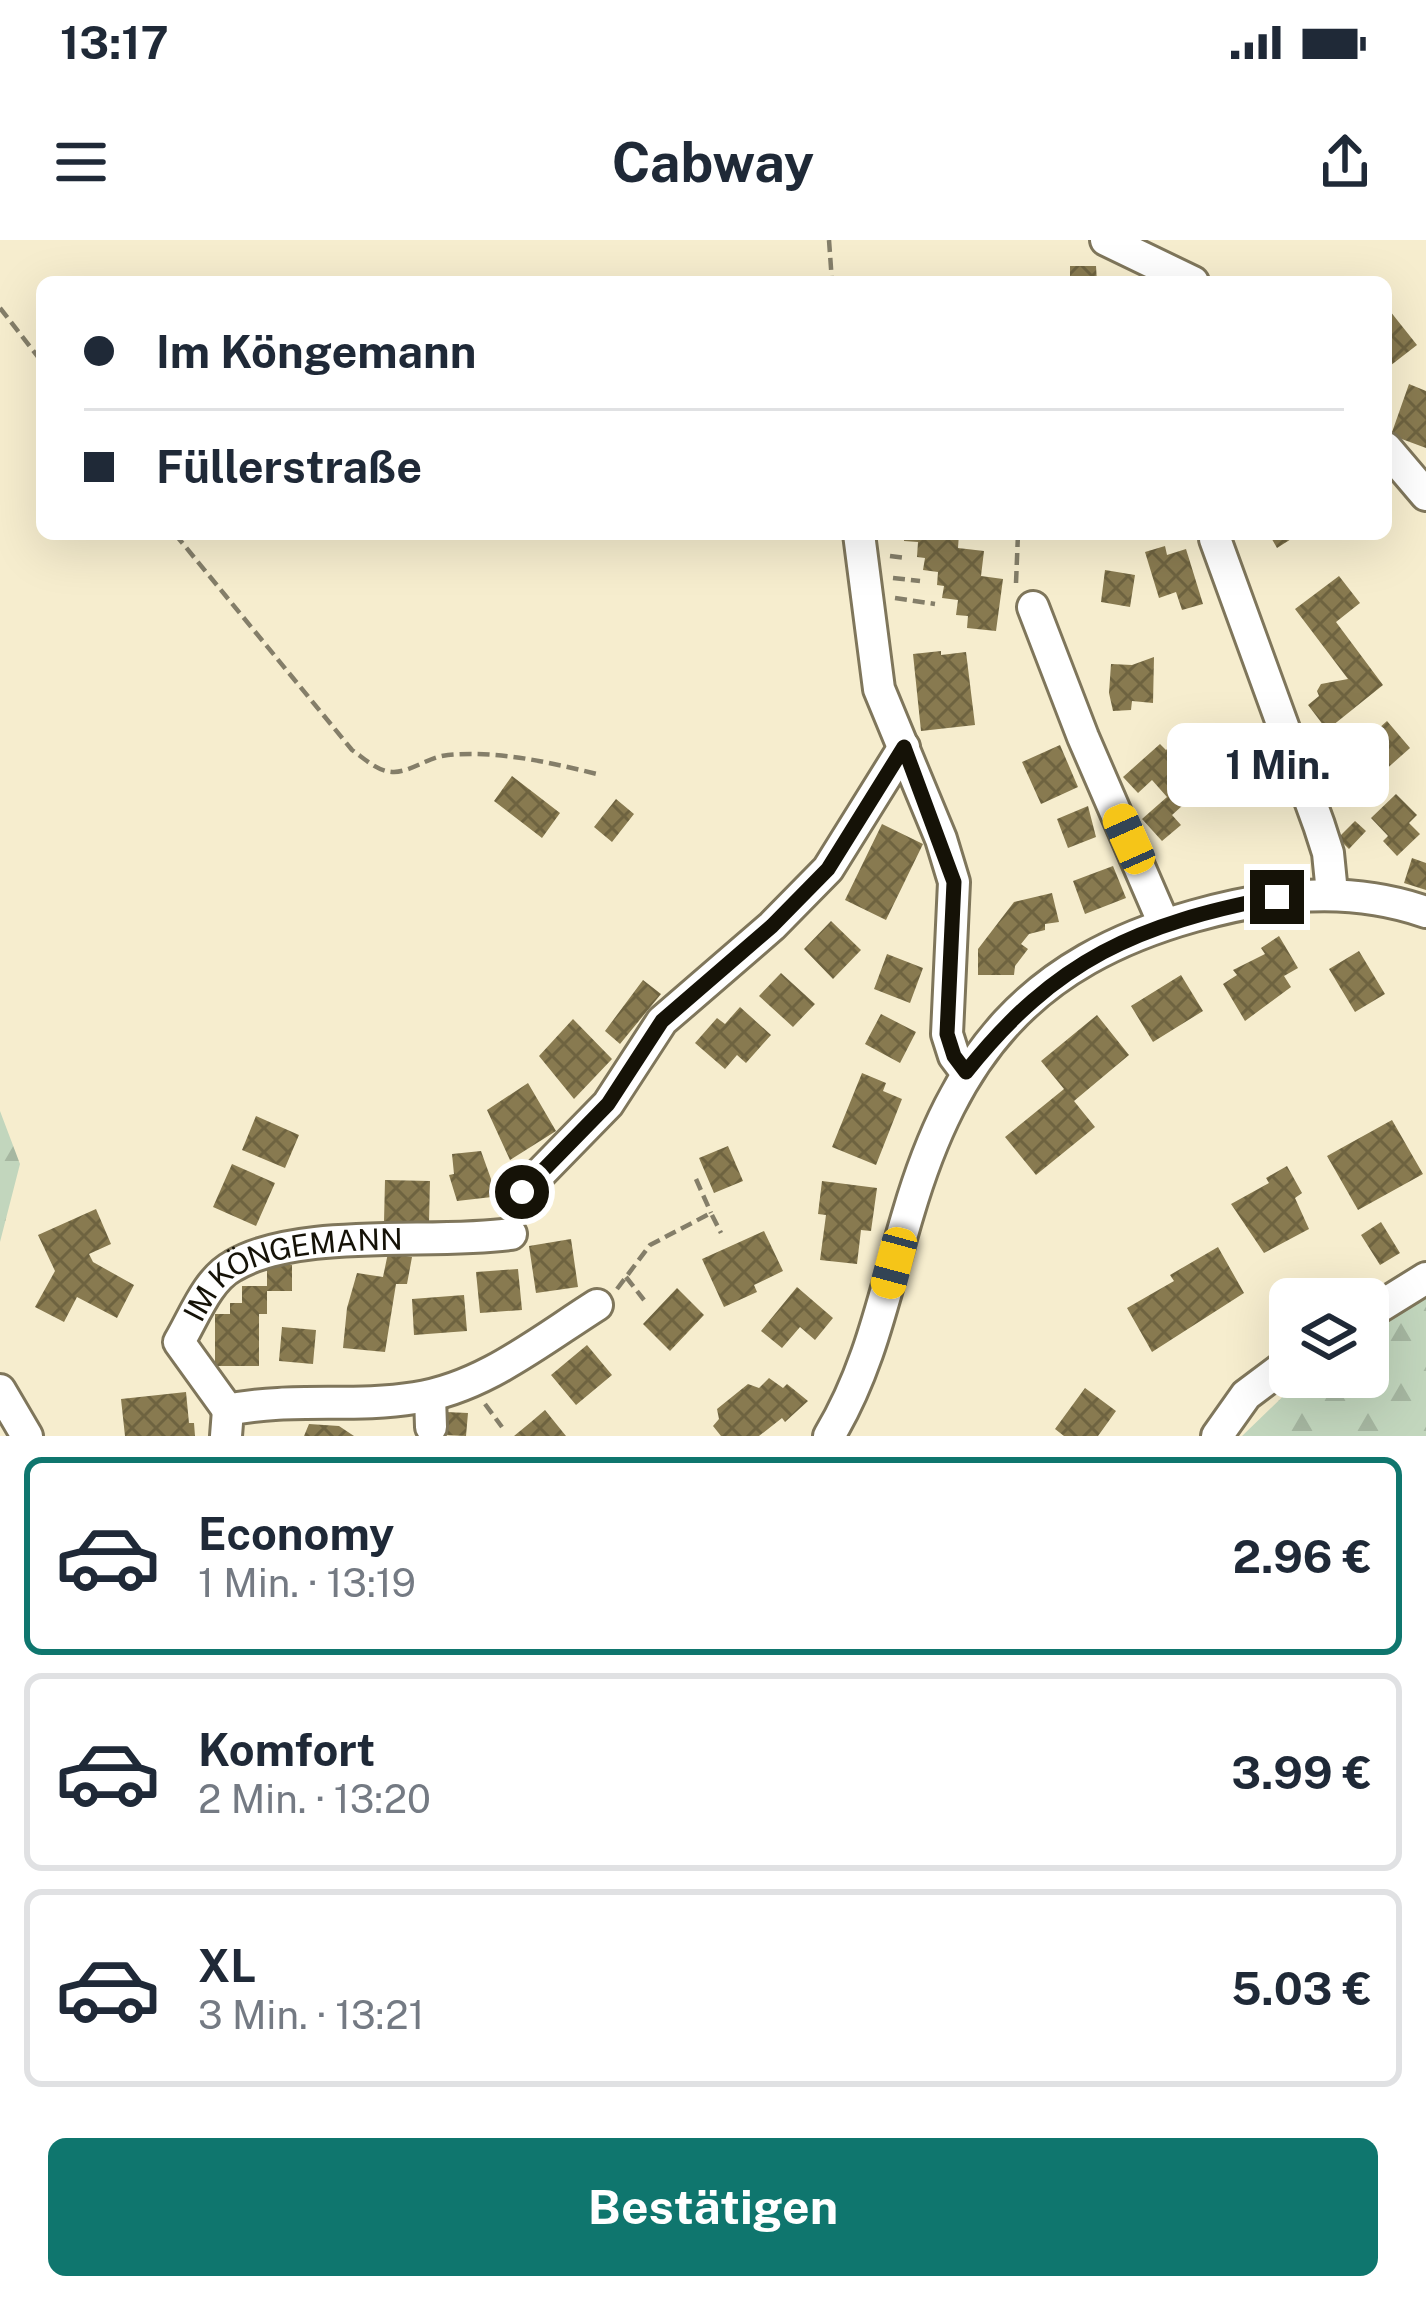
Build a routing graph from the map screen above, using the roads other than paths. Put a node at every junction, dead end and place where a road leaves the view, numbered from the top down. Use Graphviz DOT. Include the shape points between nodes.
graph roads {
  1 [pos="1106,240"];
  2 [pos="1181,276"];
  3 [pos="1392,455"];
  4 [pos="1426,495"];
  5 [pos="860,540"];
  6 [pos="1216,540"];
  7 [pos="1033,607"];
  8 [pos="904,747"];
  9 [pos="1332,892"];
  10 [pos="1426,912"];
  11 [pos="1164,924"];
  12 [pos="966,1072"];
  13 [pos="522,1192"];
  14 [pos="512,1234"];
  15 [pos="1426,1278"];
  16 [pos="1389,1301"];
  17 [pos="597,1305"];
  18 [pos="1269,1378"];
  19 [pos="0,1390"];
  20 [pos="227,1423"];
  21 [pos="27,1436"];
  22 [pos="829,1436"];
  23 [pos="1217,1436"];
  1 -- 2 [label="street"];
  3 -- 4 [label="street"];
  5 -- 8 [label="street" via="879,689"];
  6 -- 9 [label="street" via="1319,825"];
  7 -- 11 [label="street"];
  8 -- 12 [label="street" via="954,882 947,1034"];
  8 -- 13 [label="street" via="828,869 662,1021 608,1104"];
  9 -- 10 [label="street"];
  9 -- 11 [label="street"];
  11 -- 12 [label="street" via="1061,976"];
  12 -- 22 [label="street" via="921,1172 859,1381"];
  14 -- 20 [label="street, IM KÖNGEMANN" via="344,1240 231,1266 179,1342"];
  15 -- 16 [label="street"];
  17 -- 20 [label="street" via="431,1411 392,1401 285,1402"];
  18 -- 23 [label="street"];
  19 -- 21 [label="street"];
}
